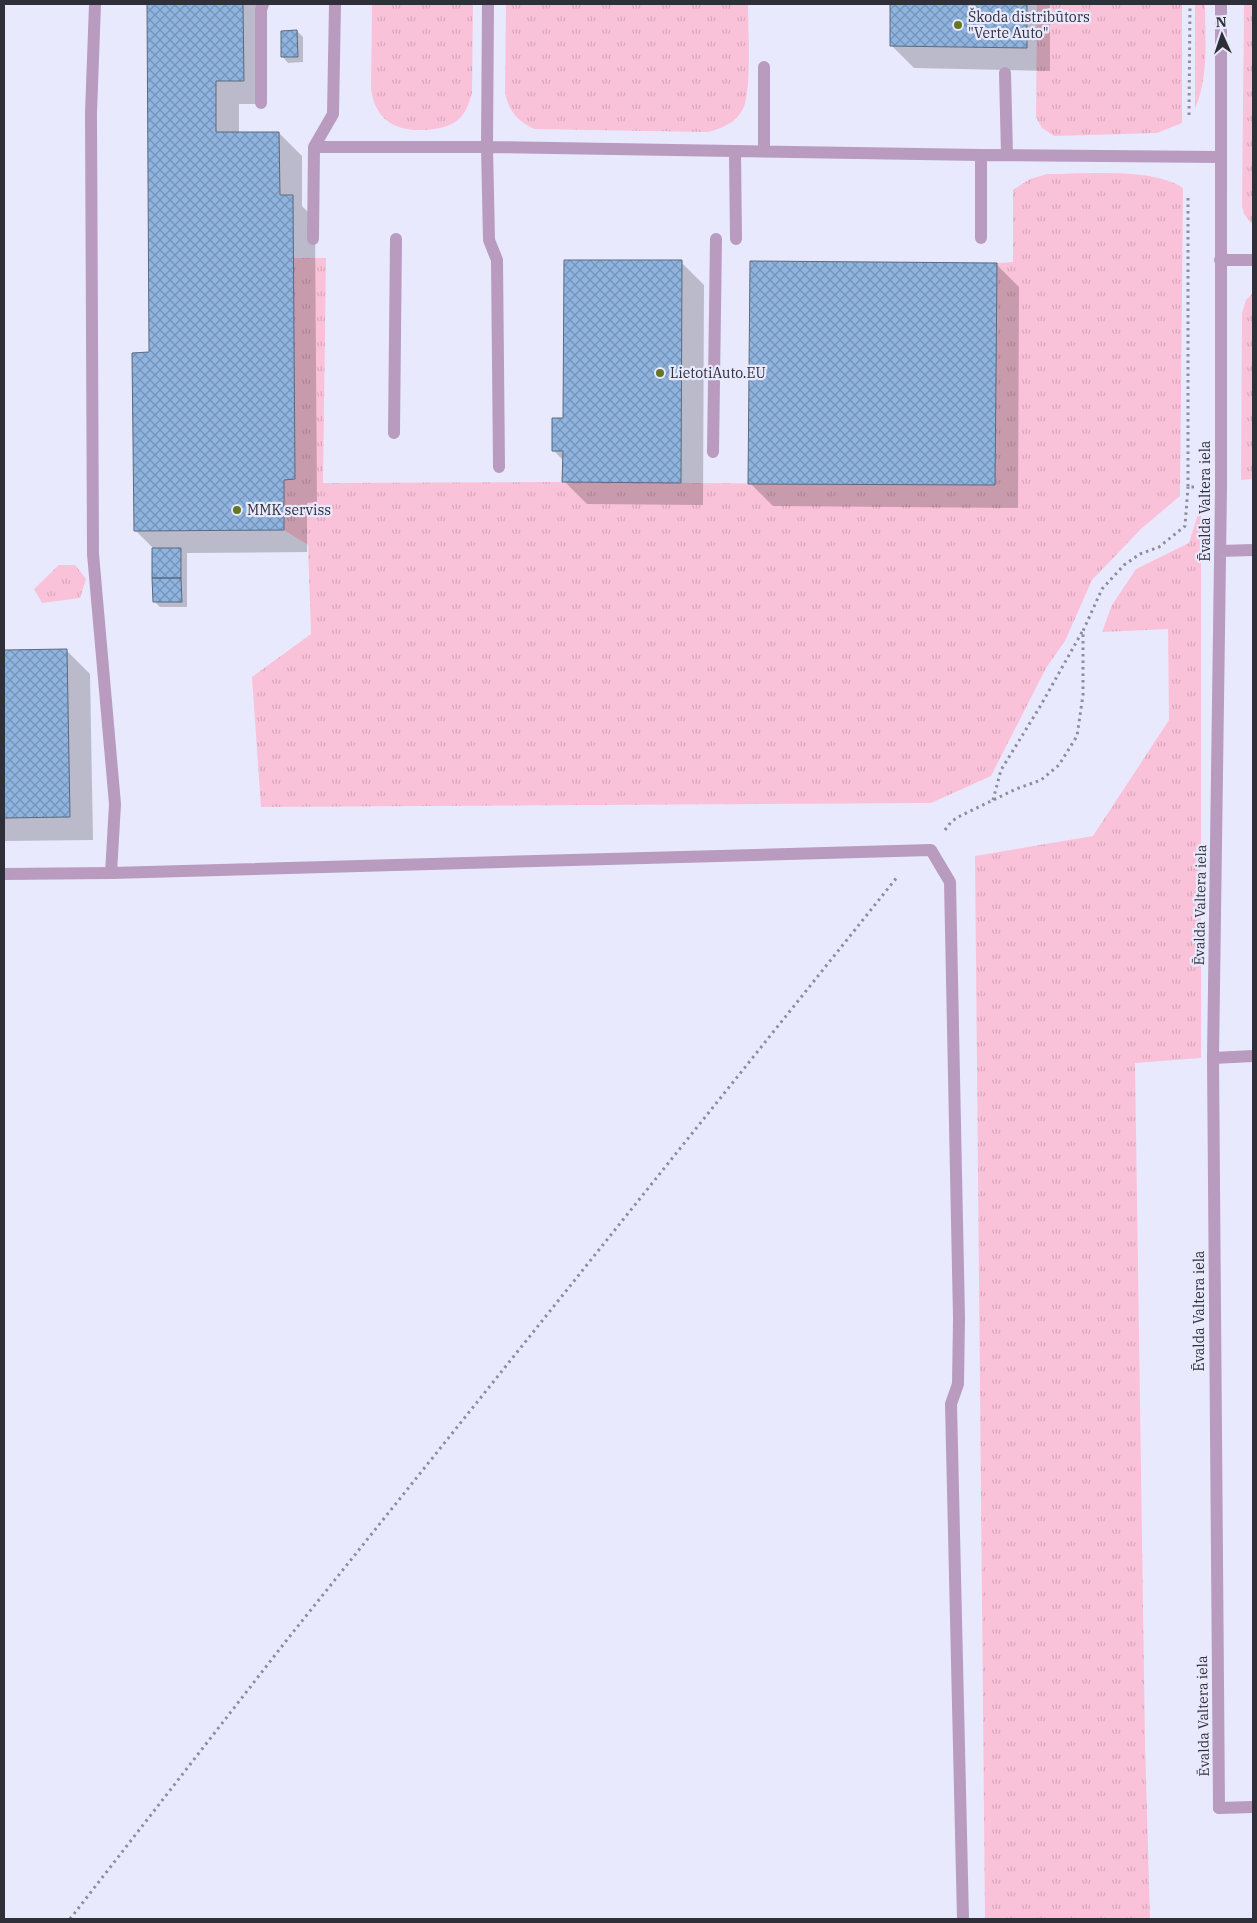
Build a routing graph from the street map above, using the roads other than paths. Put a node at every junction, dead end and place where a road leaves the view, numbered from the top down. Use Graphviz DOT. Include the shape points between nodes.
graph roads {
  1 [pos="95,4"];
  2 [pos="263,4"];
  3 [pos="335,4"];
  4 [pos="488,4"];
  5 [pos="1221,4"];
  6 [pos="764,67"];
  7 [pos="1005,73"];
  8 [pos="261,103"];
  9 [pos="314,147"];
  10 [pos="487,147"];
  11 [pos="764,151"];
  12 [pos="735,152"];
  13 [pos="981,155"];
  14 [pos="1007,155"];
  15 [pos="1220,157"];
  16 [pos="981,238"];
  17 [pos="313,239"];
  18 [pos="396,239"];
  19 [pos="716,239"];
  20 [pos="736,239"];
  21 [pos="1220,260"];
  22 [pos="1253,260"];
  23 [pos="394,433"];
  24 [pos="713,452"];
  25 [pos="499,467"];
  26 [pos="1253,550"];
  27 [pos="1220,551"];
  28 [pos="111,873"];
  29 [pos="4,874"];
  30 [pos="1253,1056"];
  31 [pos="1213,1058"];
  32 [pos="1253,1807"];
  33 [pos="962,1919"];
  1 -- 28 [label="street" via="91,113 93,554 115,804"];
  2 -- 8 [label="street"];
  3 -- 9 [label="street" via="333,114"];
  4 -- 10 [label="street"];
  5 -- 15 [label="street, Ēvalda Valtera iela"];
  6 -- 11 [label="street"];
  7 -- 14 [label="street"];
  9 -- 10 [label="street"];
  9 -- 17 [label="street"];
  10 -- 12 [label="street"];
  10 -- 25 [label="street" via="489,240 497,260"];
  11 -- 12 [label="street"];
  11 -- 13 [label="street"];
  12 -- 20 [label="street"];
  13 -- 14 [label="street"];
  13 -- 16 [label="street"];
  14 -- 15 [label="street"];
  15 -- 21 [label="street, Ēvalda Valtera iela"];
  18 -- 23 [label="street"];
  19 -- 24 [label="street"];
  21 -- 22 [label="street"];
  21 -- 27 [label="street, Ēvalda Valtera iela"];
  26 -- 27 [label="street"];
  27 -- 31 [label="street, Ēvalda Valtera iela"];
  28 -- 29 [label="street"];
  28 -- 33 [label="street" via="931,850 950,882 959,1318 958,1384 951,1404"];
  30 -- 31 [label="street"];
  31 -- 32 [label="street, Ēvalda Valtera iela" via="1220,1808"];
}
